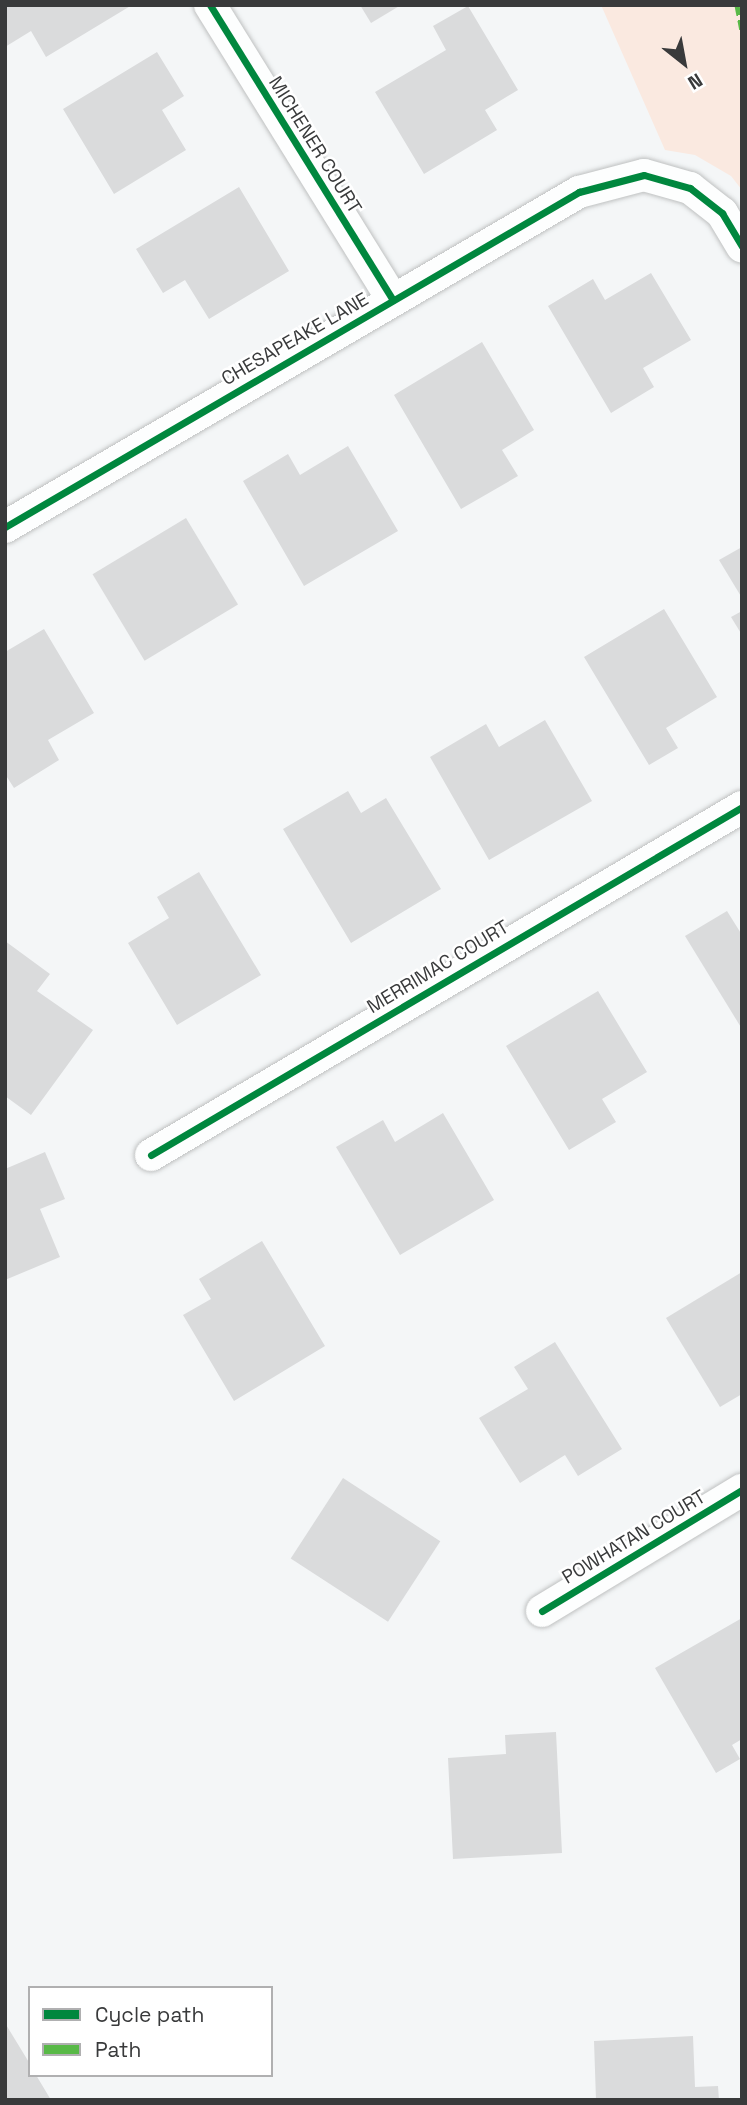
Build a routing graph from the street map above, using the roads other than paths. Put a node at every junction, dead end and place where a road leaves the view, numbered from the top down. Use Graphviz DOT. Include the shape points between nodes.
graph roads {
  1 [pos="210,5"];
  2 [pos="742,246"];
  3 [pos="393,300"];
  4 [pos="5,527"];
  5 [pos="742,807"];
  6 [pos="151,1155"];
  7 [pos="742,1490"];
  8 [pos="542,1611"];
  1 -- 3 [label="street, MICHENER COURT"];
  2 -- 3 [label="street, CHESAPEAKE LANE" via="722,214 690,188 644,176 579,192 523,220"];
  3 -- 4 [label="street, CHESAPEAKE LANE"];
  5 -- 6 [label="street, MERRIMAC COURT"];
  7 -- 8 [label="street, POWHATAN COURT"];
}
